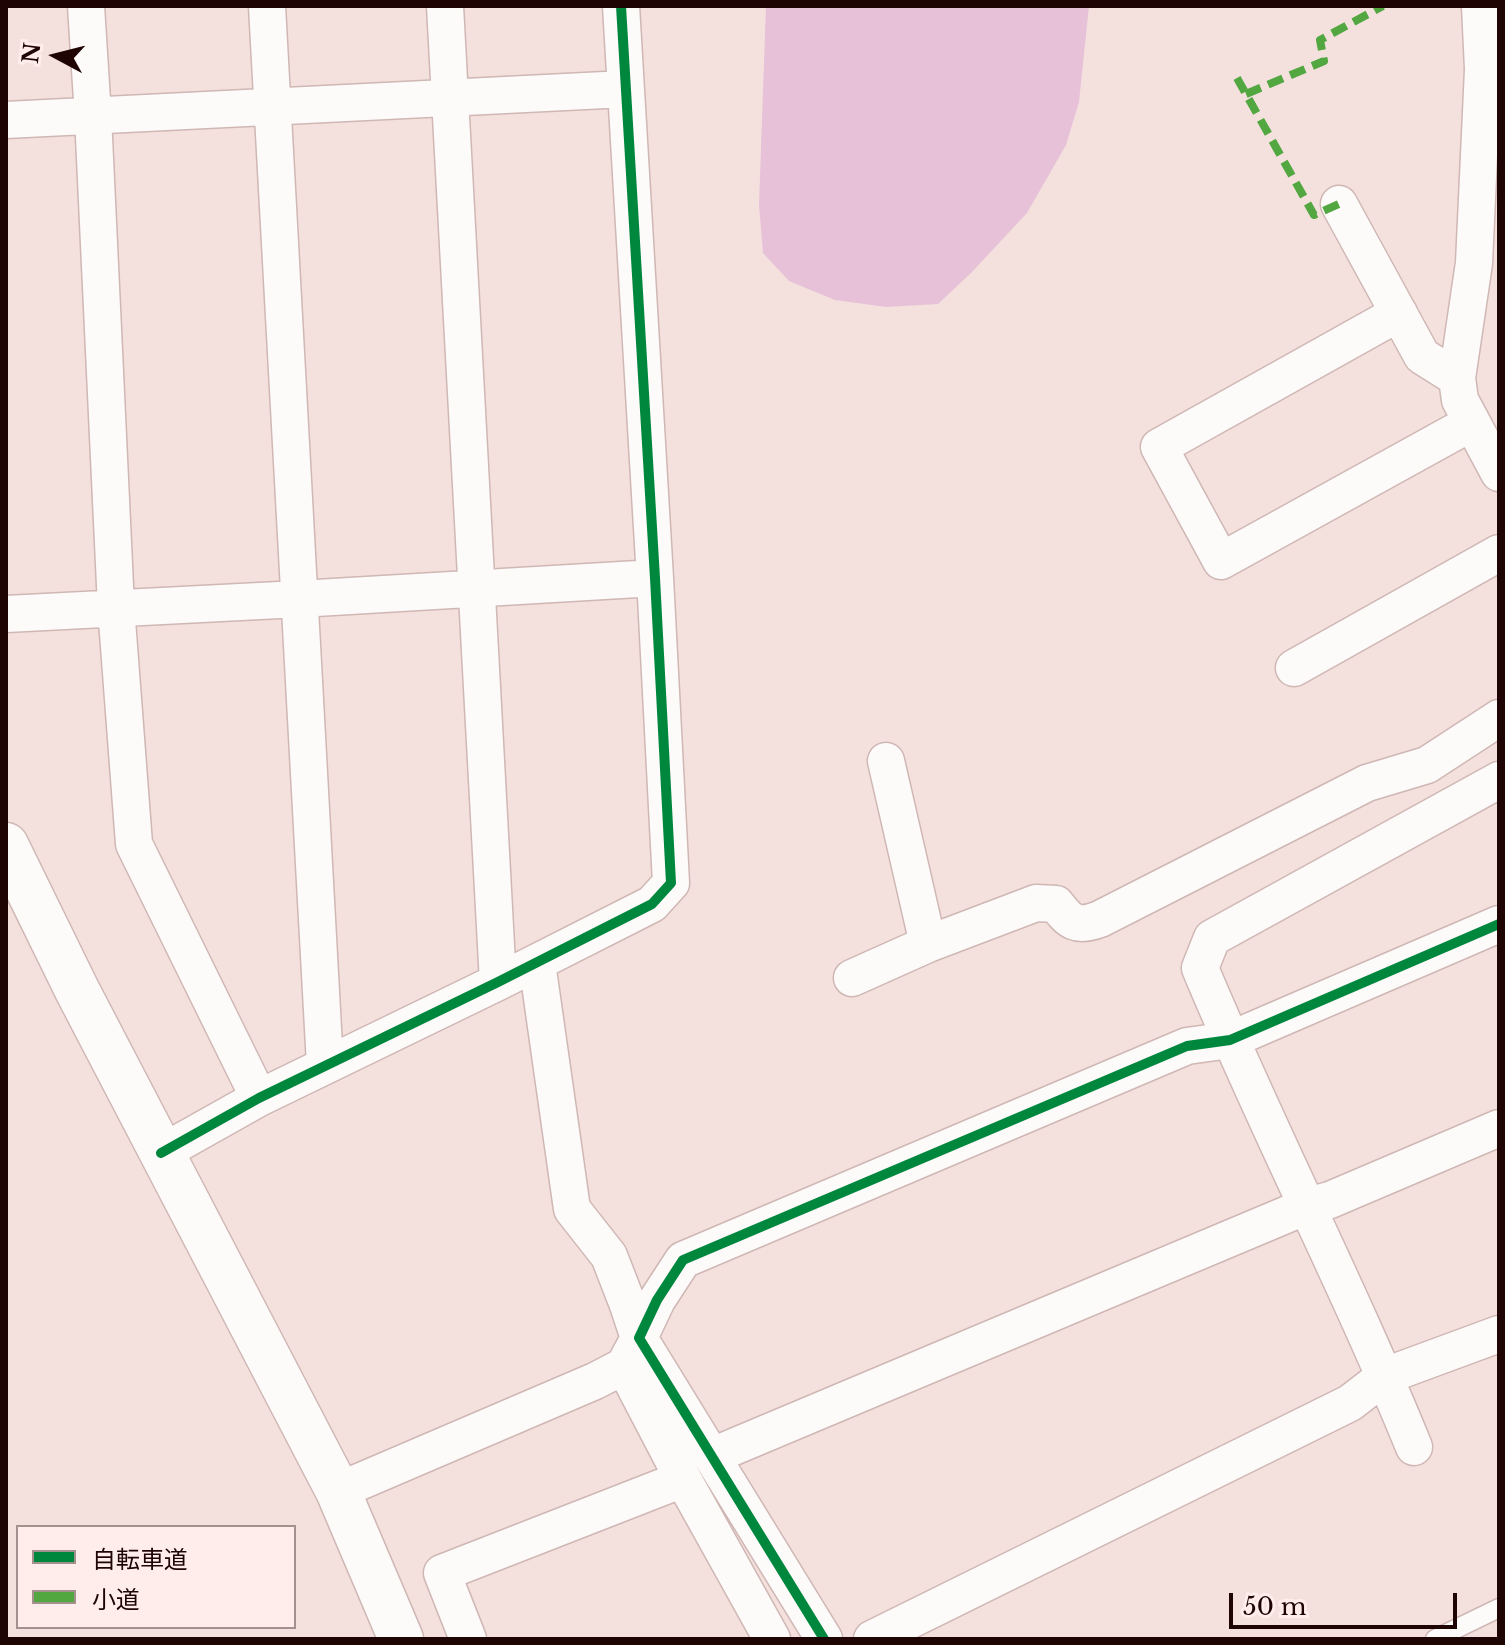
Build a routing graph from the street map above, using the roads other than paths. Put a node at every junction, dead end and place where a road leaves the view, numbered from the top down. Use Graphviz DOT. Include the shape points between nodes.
graph roads {
  1 [pos="86,6"];
  2 [pos="267,6"];
  3 [pos="445,6"];
  4 [pos="621,6"];
  5 [pos="1480,6"];
  6 [pos="625,89"];
  7 [pos="450,98"];
  8 [pos="272,108"];
  9 [pos="93,116"];
  10 [pos="6,120"];
  11 [pos="1339,204"];
  12 [pos="1399,313"];
  13 [pos="1457,378"];
  14 [pos="1471,423"];
  15 [pos="1499,473"];
  16 [pos="1499,553"];
  17 [pos="655,578"];
  18 [pos="478,589"];
  19 [pos="299,599"];
  20 [pos="116,607"];
  21 [pos="6,614"];
  22 [pos="1294,668"];
  23 [pos="1499,718"];
  24 [pos="886,761"];
  25 [pos="1499,780"];
  26 [pos="6,845"];
  27 [pos="1499,924"];
  28 [pos="928,944"];
  29 [pos="537,963"];
  30 [pos="852,978"];
  31 [pos="498,982"];
  32 [pos="1230,1040"];
  33 [pos="325,1065"];
  34 [pos="259,1098"];
  35 [pos="1499,1128"];
  36 [pos="161,1153"];
  37 [pos="1307,1206"];
  38 [pos="1499,1334"];
  39 [pos="632,1352"];
  40 [pos="1385,1376"];
  41 [pos="1414,1447"];
  42 [pos="712,1456"];
  43 [pos="683,1479"];
  44 [pos="338,1491"];
  45 [pos="1499,1608"];
  46 [pos="401,1639"];
  47 [pos="468,1639"];
  48 [pos="772,1639"];
  49 [pos="824,1639"];
  50 [pos="872,1639"];
  51 [pos="1435,1639"];
  1 -- 9 [label="street"];
  2 -- 8 [label="street"];
  3 -- 7 [label="street"];
  4 -- 6 [label="street"];
  5 -- 13 [label="street" via="1483,69 1474,263"];
  6 -- 7 [label="street"];
  6 -- 17 [label="street"];
  7 -- 8 [label="street"];
  7 -- 18 [label="street"];
  8 -- 9 [label="street"];
  8 -- 19 [label="street"];
  9 -- 10 [label="street"];
  9 -- 20 [label="street"];
  11 -- 12 [label="street"];
  12 -- 13 [label="street" via="1422,356"];
  12 -- 14 [label="street" via="1159,447 1221,561"];
  13 -- 14 [label="street"];
  14 -- 15 [label="street"];
  16 -- 22 [label="street"];
  17 -- 18 [label="street"];
  17 -- 29 [label="street" via="671,883 652,904"];
  18 -- 19 [label="street"];
  18 -- 31 [label="street"];
  19 -- 20 [label="street"];
  19 -- 33 [label="street"];
  20 -- 21 [label="street"];
  20 -- 34 [label="street" via="134,844"];
  23 -- 28 [label="street" via="1427,765 1367,783 1085,925 1068,920 1056,904 1036,903"];
  24 -- 28 [label="street"];
  25 -- 32 [label="street" via="1212,938 1200,968"];
  26 -- 36 [label="street"];
  27 -- 32 [label="street"];
  28 -- 30 [label="street"];
  29 -- 31 [label="street"];
  29 -- 39 [label="street" via="572,1209 609,1256 628,1305"];
  31 -- 33 [label="street"];
  32 -- 37 [label="street"];
  32 -- 39 [label="street" via="1187,1046 683,1260"];
  33 -- 34 [label="street"];
  34 -- 36 [label="street"];
  35 -- 37 [label="street"];
  36 -- 44 [label="street"];
  37 -- 40 [label="street"];
  37 -- 42 [label="street"];
  38 -- 40 [label="street"];
  39 -- 42 [label="street"];
  39 -- 43 [label="street"];
  39 -- 44 [label="street" via="580,1387"];
  40 -- 41 [label="street"];
  40 -- 50 [label="street" via="1350,1403"];
  42 -- 49 [label="street"];
  43 -- 47 [label="street" via="442,1573"];
  43 -- 48 [label="street"];
  44 -- 46 [label="street"];
  45 -- 51 [label="lane"];
}
